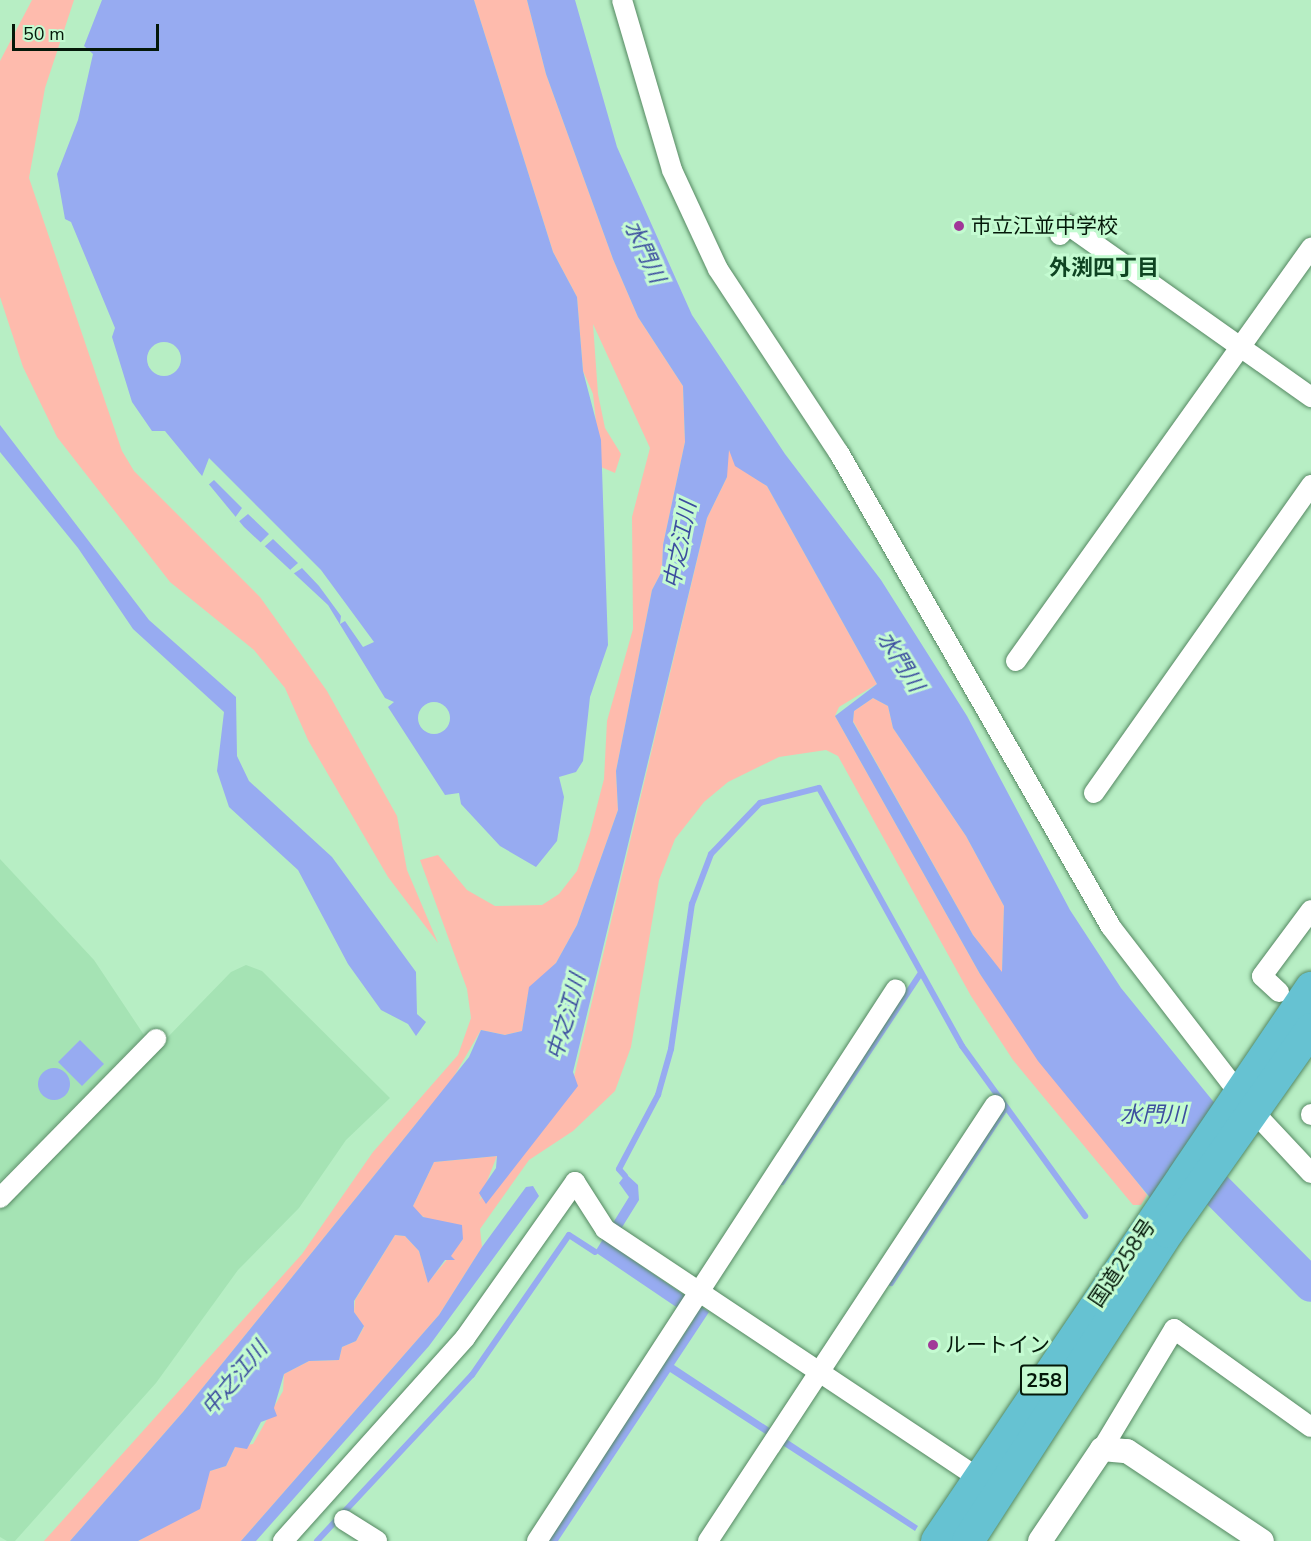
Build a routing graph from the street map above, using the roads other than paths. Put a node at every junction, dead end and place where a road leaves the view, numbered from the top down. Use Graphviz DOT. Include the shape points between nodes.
graph roads {
  1 [pos="622,0"];
  2 [pos="1060,235"];
  3 [pos="1311,248"];
  4 [pos="1240,347"];
  5 [pos="1311,397"];
  6 [pos="1311,484"];
  7 [pos="1016,661"];
  8 [pos="1094,793"];
  9 [pos="1311,910"];
  10 [pos="896,988"];
  11 [pos="1311,988"];
  12 [pos="1279,992"];
  13 [pos="1311,1029"];
  14 [pos="156,1039"];
  15 [pos="995,1105"];
  16 [pos="1241,1108"];
  17 [pos="1311,1173"];
  18 [pos="0,1198"];
  19 [pos="1159,1226"];
  20 [pos="692,1302"];
  21 [pos="819,1370"];
  22 [pos="1311,1427"];
  23 [pos="1102,1449"];
  24 [pos="979,1478"];
  25 [pos="344,1520"];
  26 [pos="1043,1540"];
  27 [pos="283,1541"];
  28 [pos="377,1541"];
  29 [pos="537,1541"];
  30 [pos="708,1541"];
  31 [pos="937,1541"];
  32 [pos="968,1541"];
  33 [pos="1262,1541"];
  1 -- 16 [label="street" via="672,170 718,269 839,453 1111,927"];
  2 -- 4 [label="street" via="1068,225"];
  3 -- 4 [label="street"];
  4 -- 5 [label="street"];
  4 -- 7 [label="street"];
  6 -- 8 [label="street"];
  9 -- 12 [label="street" via="1262,976"];
  10 -- 20 [label="street"];
  11 -- 16 [label="highway, 国道258号 / 258"];
  13 -- 16 [label="highway, 国道258号 / 258"];
  14 -- 18 [label="street"];
  15 -- 21 [label="street"];
  16 -- 17 [label="street"];
  16 -- 19 [label="highway, 国道258号 / 258"];
  19 -- 24 [label="highway, 国道258号 / 258"];
  19 -- 32 [label="highway, 国道258号 / 258"];
  20 -- 21 [label="street"];
  20 -- 27 [label="street" via="605,1229 575,1182 465,1338"];
  20 -- 29 [label="street"];
  21 -- 24 [label="street"];
  21 -- 30 [label="street"];
  22 -- 23 [label="street" via="1174,1329"];
  23 -- 26 [label="street"];
  23 -- 33 [label="street" via="1127,1451"];
  24 -- 31 [label="highway, 国道258号 / 258"];
  25 -- 28 [label="street"];
}
